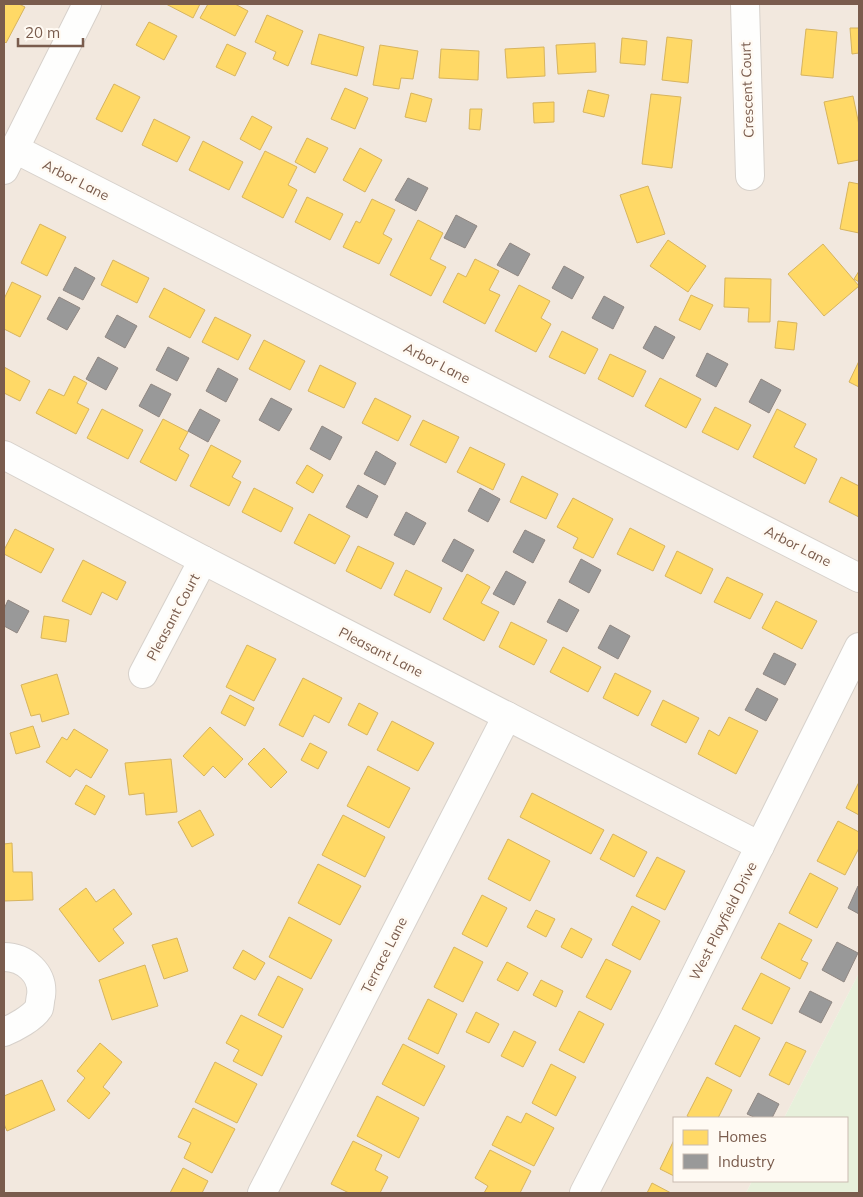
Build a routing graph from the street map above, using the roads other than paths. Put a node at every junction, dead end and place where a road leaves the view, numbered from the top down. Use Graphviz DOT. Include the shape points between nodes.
graph roads {
  1 [pos="88,4"];
  2 [pos="745,4"];
  3 [pos="9,160"];
  4 [pos="750,176"];
  5 [pos="4,455"];
  6 [pos="202,560"];
  7 [pos="859,578"];
  8 [pos="859,647"];
  9 [pos="143,674"];
  10 [pos="507,716"];
  11 [pos="760,846"];
  12 [pos="4,957"];
  13 [pos="4,1032"];
  14 [pos="262,1193"];
  15 [pos="584,1193"];
  1 -- 3 [label="street"];
  2 -- 4 [label="street, Crescent Court"];
  3 -- 7 [label="street, Arbor Lane"];
  5 -- 6 [label="street, Pleasant Lane"];
  6 -- 9 [label="street, Pleasant Court"];
  6 -- 10 [label="street, Pleasant Lane"];
  8 -- 11 [label="street, West Playfield Drive"];
  10 -- 11 [label="street, Pleasant Lane"];
  10 -- 14 [label="street, Terrace Lane"];
  11 -- 15 [label="street, West Playfield Drive"];
  12 -- 13 [label="street" via="15,957 34,969 42,986 39,1008 21,1025"];
}
